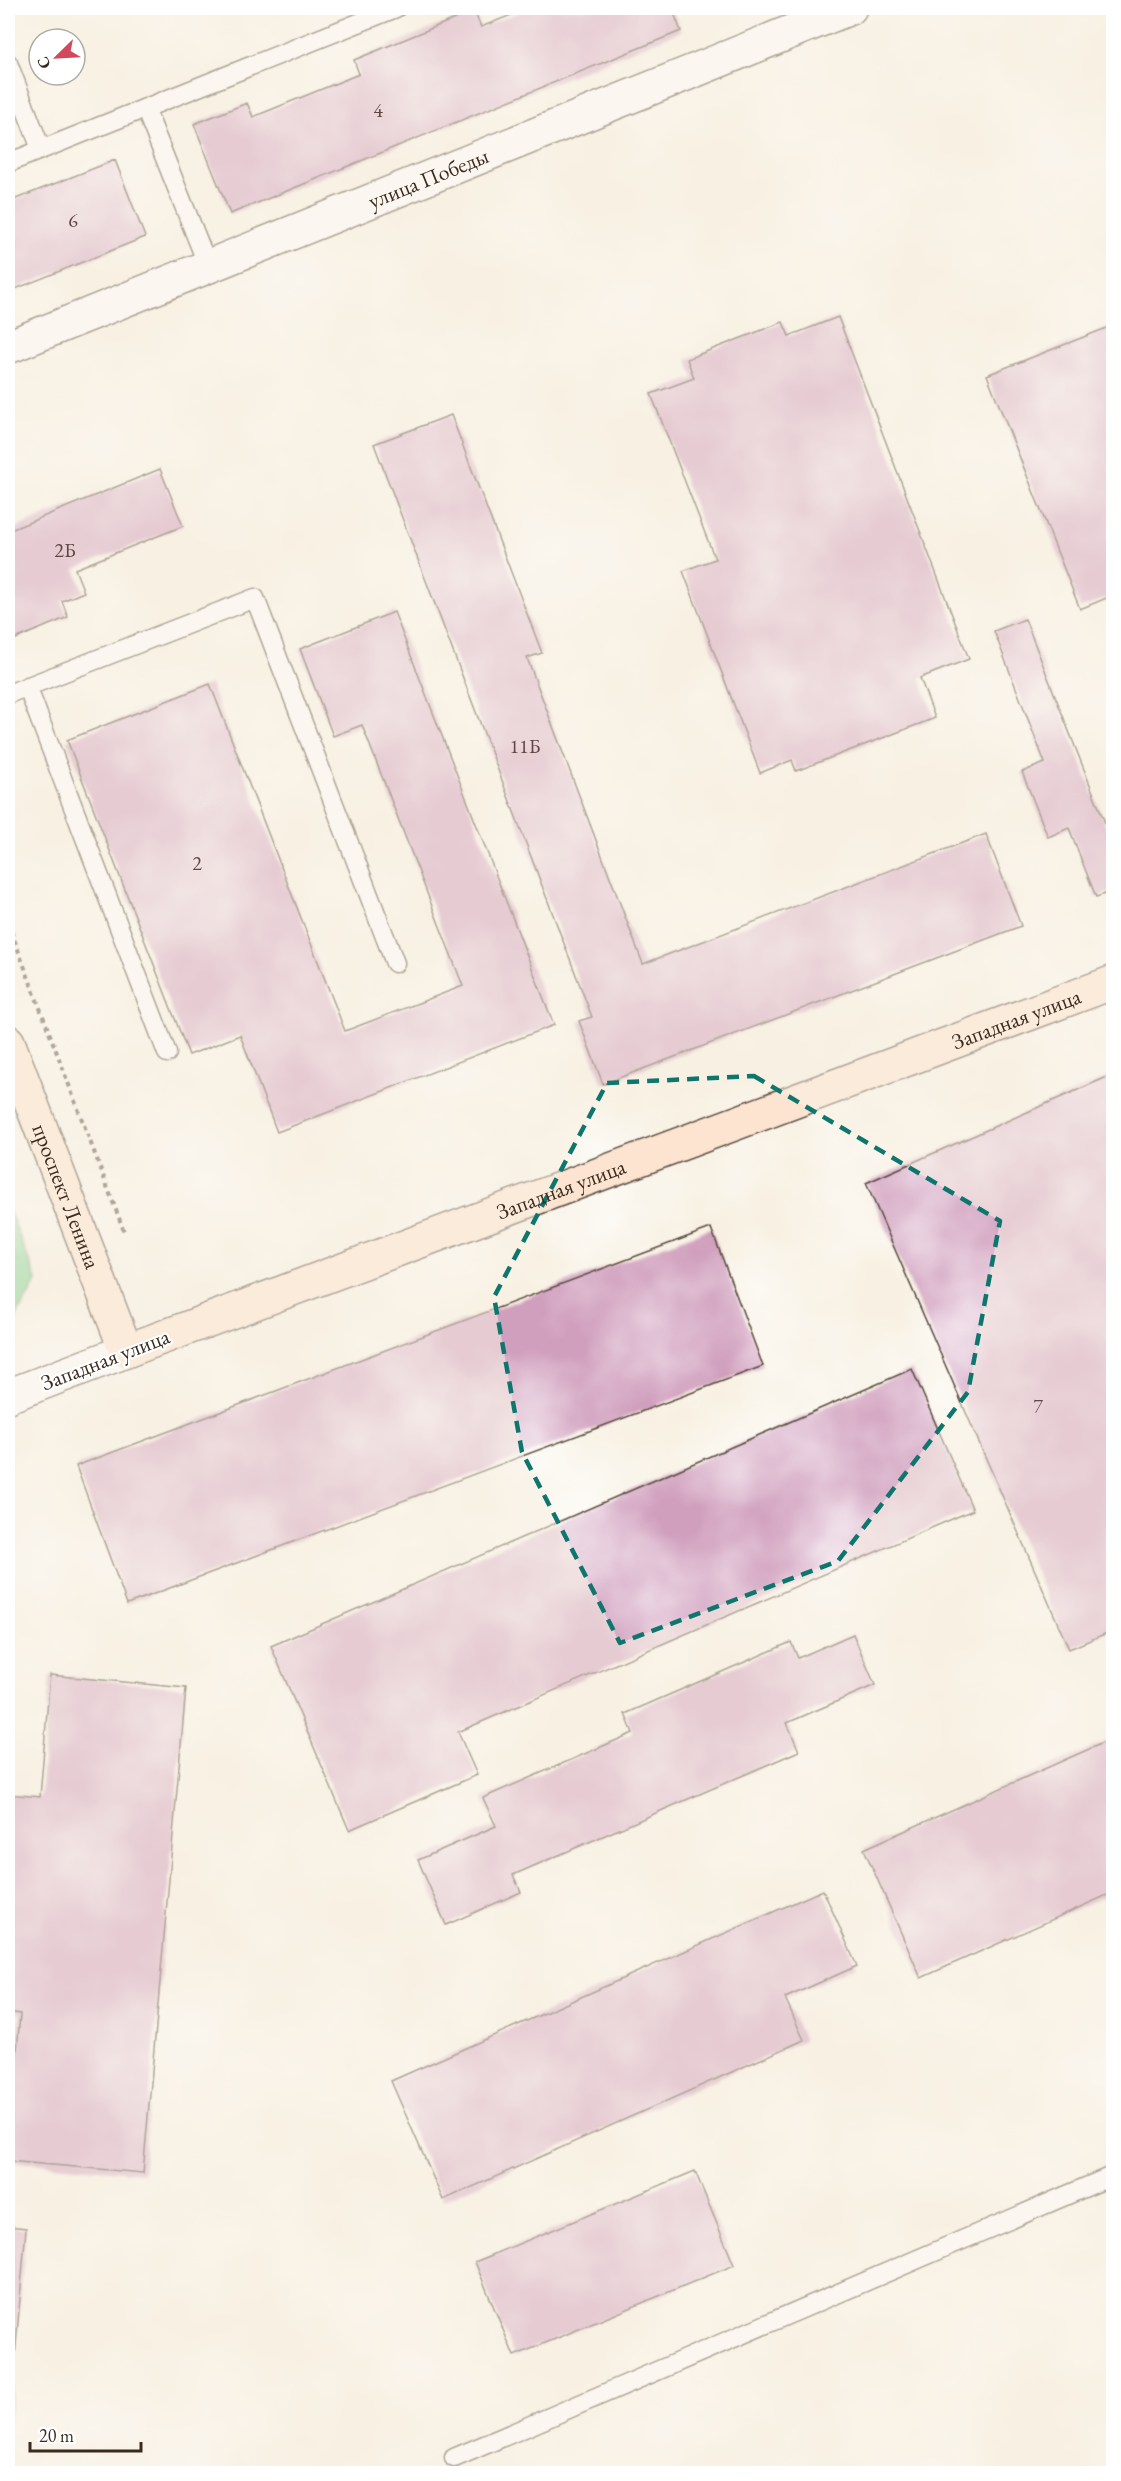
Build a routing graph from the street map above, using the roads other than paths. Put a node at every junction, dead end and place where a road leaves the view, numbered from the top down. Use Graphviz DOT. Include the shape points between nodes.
graph roads {
  1 [pos="396,8"];
  2 [pos="850,8"];
  3 [pos="8,63"];
  4 [pos="145,108"];
  5 [pos="41,149"];
  6 [pos="8,163"];
  7 [pos="208,266"];
  8 [pos="8,347"];
  9 [pos="27,686"];
  10 [pos="8,694"];
  11 [pos="395,963"];
  12 [pos="1113,982"];
  13 [pos="8,1042"];
  14 [pos="168,1053"];
  15 [pos="126,1351"];
  16 [pos="8,1396"];
  17 [pos="1113,2175"];
  18 [pos="454,2458"];
  1 -- 4 [label="lane"];
  2 -- 7 [label="street, улица Победы"];
  3 -- 5 [label="lane"];
  4 -- 5 [label="lane"];
  4 -- 7 [label="lane"];
  5 -- 6 [label="lane"];
  7 -- 8 [label="street, улица Победы"];
  9 -- 10 [label="lane"];
  9 -- 11 [label="lane" via="255,598"];
  9 -- 14 [label="lane"];
  12 -- 15 [label="street, Западная улица"];
  13 -- 15 [label="street, проспект Ленина"];
  15 -- 16 [label="street, Западная улица"];
  17 -- 18 [label="lane"];
}
